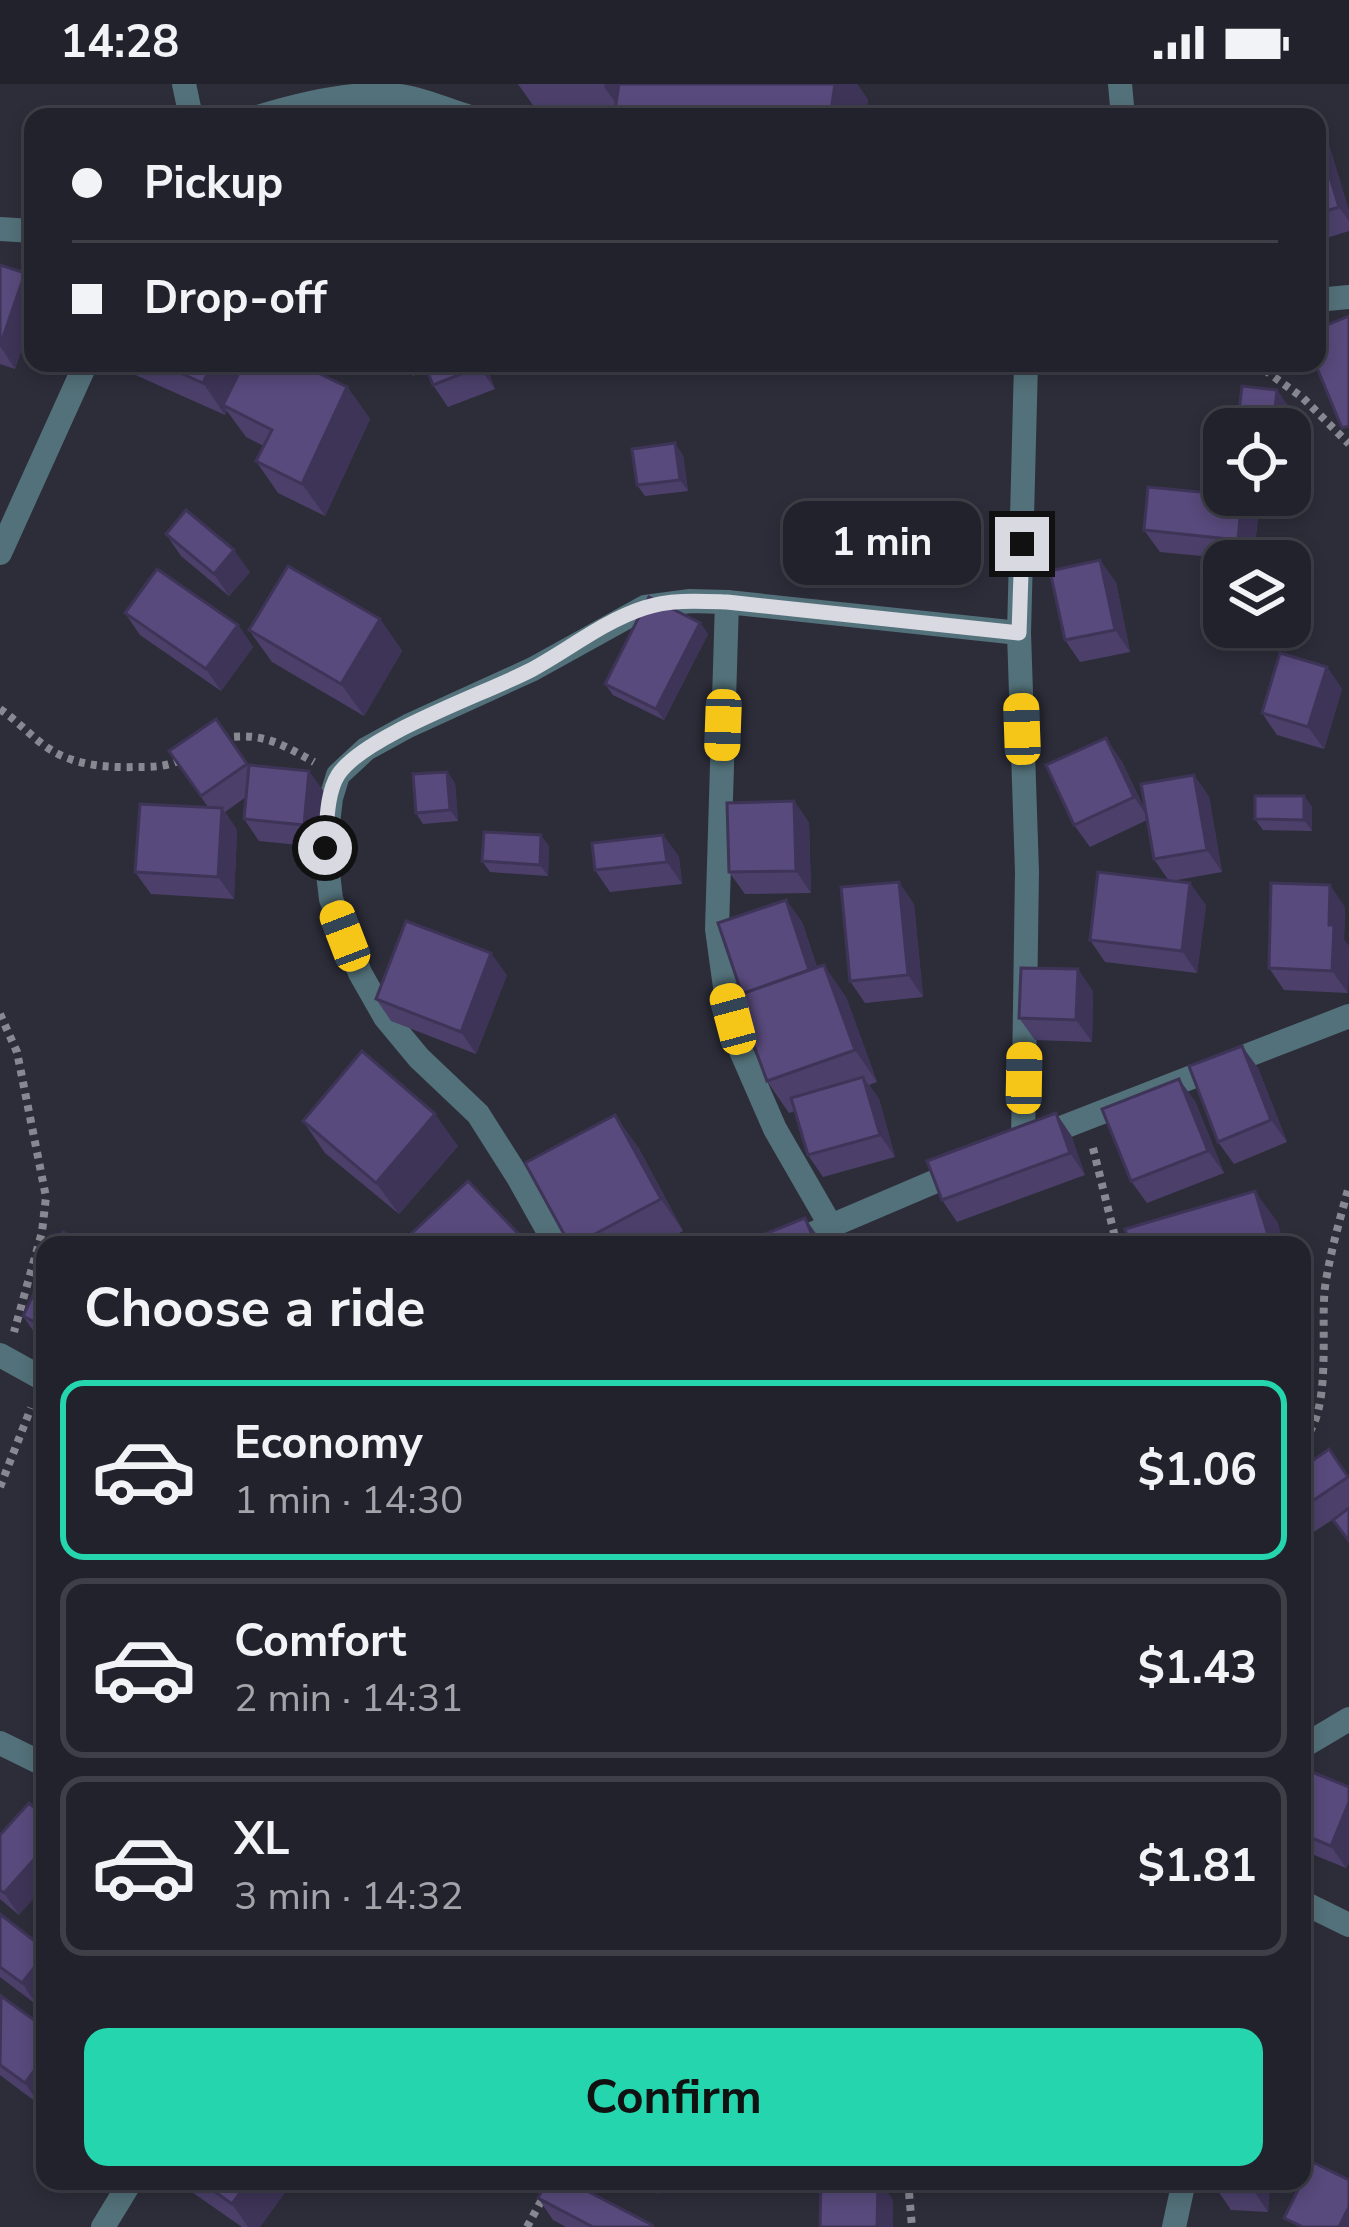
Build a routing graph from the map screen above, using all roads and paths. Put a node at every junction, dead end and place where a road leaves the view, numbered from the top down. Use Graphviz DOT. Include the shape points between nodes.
graph roads {
  1 [pos="403,107"];
  2 [pos="295,108"];
  3 [pos="82,372"];
  4 [pos="1027,372"];
  5 [pos="1267,372"];
  6 [pos="1349,444"];
  7 [pos="0,553"];
  8 [pos="727,602"];
  9 [pos="1019,633"];
  10 [pos="0,709"];
  11 [pos="206,740"];
  12 [pos="190,752"];
  13 [pos="338,776"];
  14 [pos="0,1013"];
  15 [pos="1349,1016"];
  16 [pos="1085,1117"];
  17 [pos="1002,1152"];
  18 [pos="1349,1186"];
  19 [pos="832,1228"];
  20 [pos="40,1236"];
  21 [pos="551,1236"];
  22 [pos="810,1236"];
  23 [pos="1115,1236"];
  24 [pos="36,1249"];
  25 [pos="3,1358"];
  26 [pos="36,1375"];
  27 [pos="36,1399"];
  28 [pos="1311,1431"];
  29 [pos="0,1487"];
  30 [pos="1349,1719"];
  31 [pos="1311,1742"];
  32 [pos="0,1743"];
  33 [pos="36,1761"];
  34 [pos="1311,1906"];
  35 [pos="1349,1925"];
  36 [pos="126,2190"];
  37 [pos="547,2190"];
  38 [pos="909,2190"];
  39 [pos="1182,2190"];
  40 [pos="103,2227"];
  41 [pos="527,2227"];
  42 [pos="913,2227"];
  43 [pos="1174,2227"];
  1 -- 2 [label="street" via="380,96"];
  3 -- 7 [label="street"];
  4 -- 9 [label="street"];
  5 -- 6 [label="path"];
  8 -- 9 [label="street"];
  8 -- 13 [label="street" via="645,607 366,749"];
  8 -- 19 [label="street" via="717,929 725,987 741,1051 775,1129"];
  9 -- 17 [label="street" via="1027,872"];
  10 -- 12 [label="path" via="79,762 146,767"];
  11 -- 13 [label="path" via="274,739"];
  13 -- 21 [label="street" via="325,848 331,899 359,973 418,1058 478,1114"];
  14 -- 20 [label="path" via="17,1052 46,1197"];
  15 -- 16 [label="street"];
  16 -- 17 [label="street"];
  16 -- 23 [label="path"];
  17 -- 19 [label="street"];
  18 -- 28 [label="path" via="1325,1287 1319,1411"];
  19 -- 22 [label="street"];
  24 -- 25 [label="path"];
  25 -- 26 [label="street"];
  27 -- 29 [label="path"];
  30 -- 31 [label="street"];
  32 -- 33 [label="street"];
  34 -- 35 [label="street"];
  36 -- 40 [label="street"];
  37 -- 41 [label="path"];
  38 -- 42 [label="path"];
  39 -- 43 [label="street"];
}
